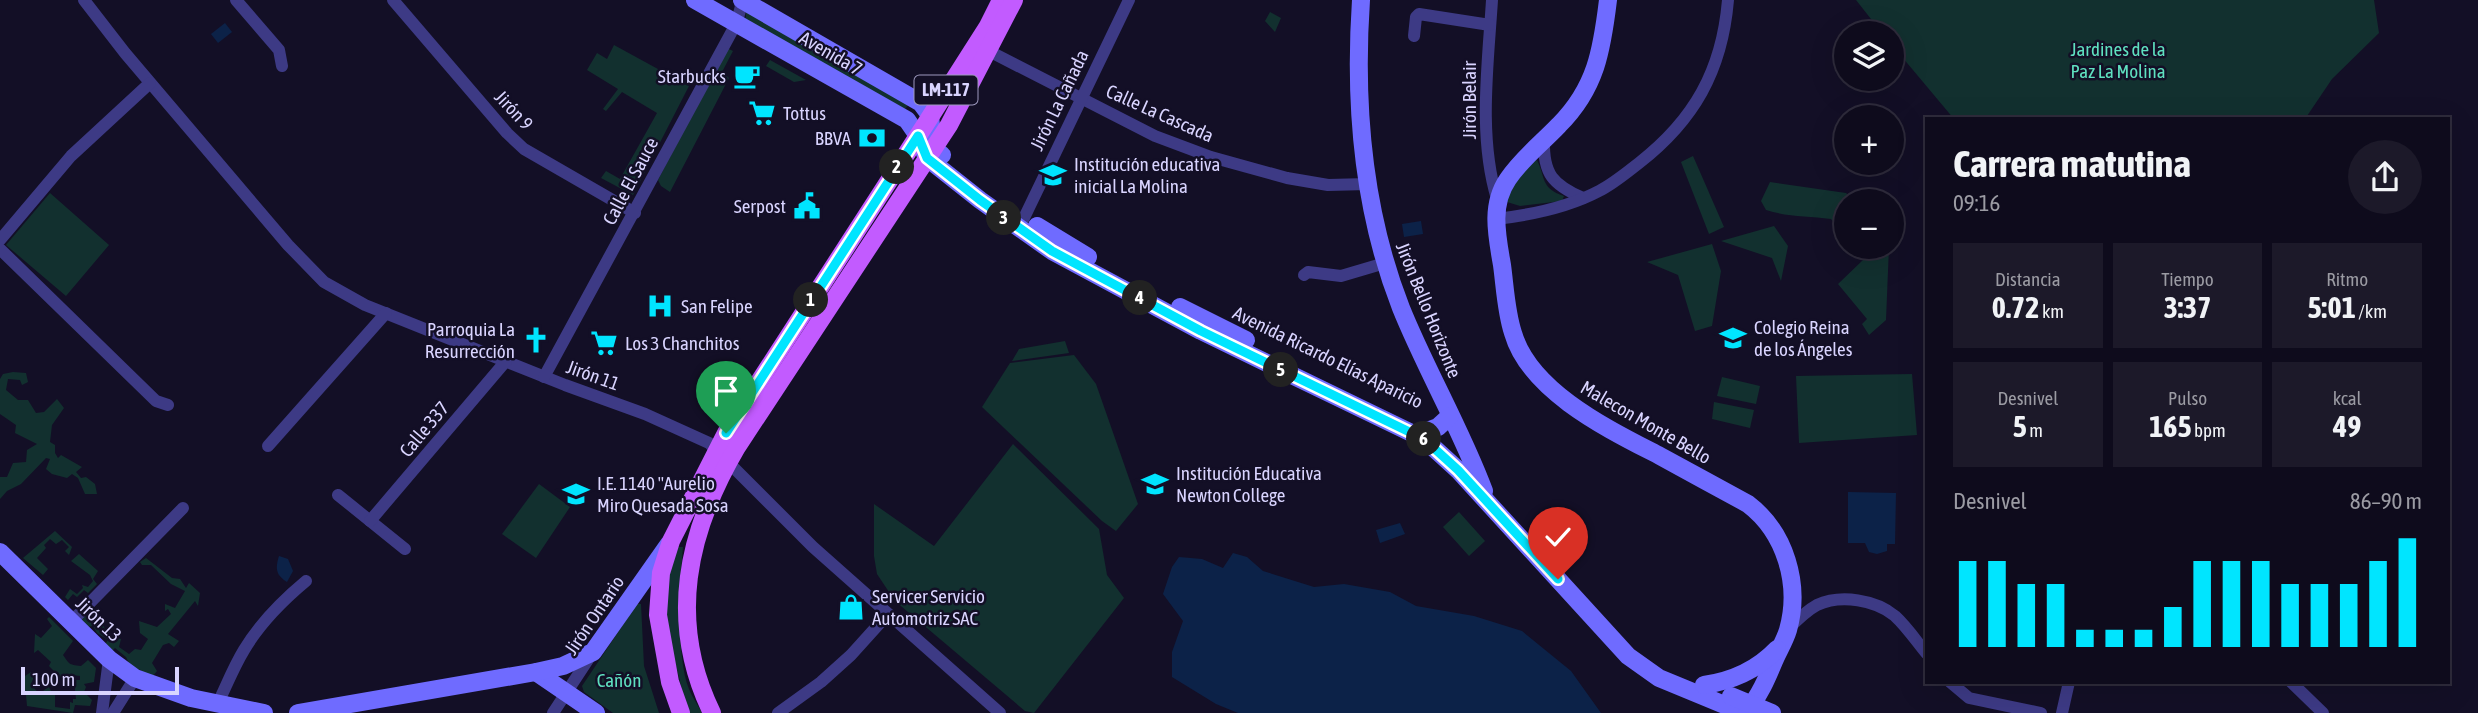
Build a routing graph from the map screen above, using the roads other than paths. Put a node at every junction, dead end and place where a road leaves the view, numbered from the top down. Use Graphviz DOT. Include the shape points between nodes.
graph roads {
  1 [pos="85,0"];
  2 [pos="236,0"];
  3 [pos="393,0"];
  4 [pos="695,0"];
  5 [pos="740,0"];
  6 [pos="1001,0"];
  7 [pos="1014,0"];
  8 [pos="1129,0"];
  9 [pos="1361,0"];
  10 [pos="1492,0"];
  11 [pos="1608,0"];
  12 [pos="1728,0"];
  13 [pos="737,23"];
  14 [pos="1490,24"];
  15 [pos="1414,36"];
  16 [pos="982,47"];
  17 [pos="282,66"];
  18 [pos="150,83"];
  19 [pos="1081,98"];
  20 [pos="930,115"];
  21 [pos="918,136"];
  22 [pos="1544,140"];
  23 [pos="930,153"];
  24 [pos="1368,184"];
  25 [pos="1583,198"];
  26 [pos="1497,199"];
  27 [pos="635,213"];
  28 [pos="1024,218"];
  29 [pos="1496,219"];
  30 [pos="0,240"];
  31 [pos="0,249"];
  32 [pos="1385,263"];
  33 [pos="1304,275"];
  34 [pos="386,313"];
  35 [pos="506,361"];
  36 [pos="544,377"];
  37 [pos="168,405"];
  38 [pos="1450,416"];
  39 [pos="1430,430"];
  40 [pos="268,446"];
  41 [pos="722,456"];
  42 [pos="1479,477"];
  43 [pos="338,495"];
  44 [pos="1488,502"];
  45 [pos="183,508"];
  46 [pos="370,520"];
  47 [pos="671,541"];
  48 [pos="405,549"];
  49 [pos="0,552"];
  50 [pos="306,581"];
  51 [pos="888,614"];
  52 [pos="71,622"];
  53 [pos="1785,636"];
  54 [pos="593,652"];
  55 [pos="1925,652"];
  56 [pos="109,659"];
  57 [pos="537,672"];
  58 [pos="1741,675"];
  59 [pos="135,678"];
  60 [pos="1952,684"];
  61 [pos="2069,684"];
  62 [pos="2293,684"];
  63 [pos="1704,685"];
  64 [pos="566,693"];
  65 [pos="217,705"];
  66 [pos="1745,705"];
  67 [pos="102,713"];
  68 [pos="113,713"];
  69 [pos="264,713"];
  70 [pos="298,713"];
  71 [pos="552,713"];
  72 [pos="596,713"];
  73 [pos="681,713"];
  74 [pos="712,713"];
  75 [pos="778,713"];
  76 [pos="1000,713"];
  77 [pos="1772,713"];
  78 [pos="2041,713"];
  79 [pos="2062,713"];
  80 [pos="2323,713"];
  1 -- 18 [label="street, Jirón 11"];
  2 -- 17 [label="street" via="279,50"];
  3 -- 27 [label="street, Jirón 9" via="524,149"];
  4 -- 13 [label="street, Avenida 7"];
  5 -- 13 [label="street, Calle El Sauce"];
  5 -- 20 [label="street, Avenida 7" via="921,103"];
  6 -- 16 [label="main road, LM-117"];
  7 -- 16 [label="main road, LM-117"];
  8 -- 19 [label="street, Jirón La Cañada"];
  9 -- 24 [label="street, Jirón Bello Horizonte" via="1358,48"];
  10 -- 14 [label="street, Jirón Belair"];
  11 -- 22 [label="street" via="1594,73 1582,98"];
  12 -- 25 [label="street" via="1724,36 1707,86 1690,114 1645,159"];
  13 -- 21 [label="street, Avenida 7" via="907,120"];
  13 -- 27 [label="street, Calle El Sauce"];
  14 -- 15 [label="street" via="1419,14"];
  14 -- 26 [label="street, Jirón Belair" via="1486,105 1489,161"];
  16 -- 19 [label="street, Calle La Cascada"];
  16 -- 20 [label="main road, LM-117"];
  16 -- 23 [label="main road, LM-117" via="948,125"];
  18 -- 30 [label="street" via="71,156"];
  18 -- 34 [label="street, Jirón 11" via="324,282"];
  19 -- 24 [label="street, Calle La Cascada" via="1156,136 1211,157 1287,178"];
  19 -- 28 [label="street, Jirón La Cañada"];
  20 -- 21 [label="main road, LM-117"];
  20 -- 23 [label="street"];
  21 -- 23 [label="street, Avenida 7"];
  21 -- 41 [label="main road, LM-117" via="816,292"];
  22 -- 25 [label="street" via="1544,160 1551,177 1564,190"];
  22 -- 26 [label="street" via="1507,180"];
  23 -- 28 [label="street, Avenida Ricardo Elías Aparicio"];
  23 -- 41 [label="main road, LM-117"];
  23 -- 44 [label="street, Avenida Ricardo Elías Aparicio" via="980,200 1052,251 1201,331 1424,439"];
  24 -- 32 [label="street, Jirón Bello Horizonte"];
  25 -- 29 [label="street" via="1545,211"];
  26 -- 29 [label="street, Malecon Monte Bello"];
  27 -- 36 [label="street, Calle El Sauce"];
  28 -- 39 [label="street, Avenida Ricardo Elías Aparicio" via="1153,293"];
  29 -- 53 [label="street, Malecon Monte Bello" via="1513,334 1522,353 1564,400 1599,424 1762,514 1774,528 1791,573 1793,601"];
  31 -- 37 [label="street" via="156,401"];
  32 -- 33 [label="street" via="1341,276"];
  32 -- 38 [label="street, Jirón Bello Horizonte"];
  34 -- 35 [label="street, Jirón 11"];
  34 -- 40 [label="street"];
  35 -- 36 [label="street, Jirón 11"];
  35 -- 46 [label="street, Calle 337"];
  36 -- 41 [label="street, Jirón 11" via="645,414 698,438"];
  38 -- 39 [label="street"];
  38 -- 42 [label="street, Jirón Bello Horizonte"];
  39 -- 42 [label="street, Avenida Ricardo Elías Aparicio" via="1457,451"];
  41 -- 47 [label="main road, LM-117"];
  41 -- 51 [label="street, Jirón 11"];
  41 -- 74 [label="main road, LM-117" via="692,550 687,586 686,626"];
  42 -- 44 [label="street, Jirón Bello Horizonte"];
  42 -- 63 [label="street, Avenida Ricardo Elías Aparicio" via="1633,647 1664,668"];
  43 -- 46 [label="street"];
  44 -- 66 [label="street, Avenida Ricardo Elías Aparicio" via="1628,656 1659,678"];
  45 -- 52 [label="street"];
  46 -- 48 [label="street"];
  47 -- 54 [label="street, Jirón Ontario"];
  47 -- 73 [label="main road, LM-117" via="661,573 658,615 670,682"];
  49 -- 52 [label="street, Jirón 13"];
  50 -- 65 [label="street" via="257,631"];
  51 -- 75 [label="street" via="851,655"];
  51 -- 76 [label="street, Jirón 11"];
  52 -- 56 [label="street, Jirón 13"];
  53 -- 55 [label="street" via="1804,613 1819,604 1845,599 1873,603 1894,615"];
  53 -- 58 [label="street" via="1756,667"];
  53 -- 66 [label="street, Malecon Monte Bello"];
  54 -- 57 [label="street"];
  54 -- 64 [label="street, Jirón Ontario"];
  56 -- 59 [label="street, Jirón 13"];
  56 -- 67 [label="street"];
  57 -- 64 [label="street"];
  57 -- 70 [label="street"];
  58 -- 63 [label="street"];
  58 -- 66 [label="street"];
  59 -- 65 [label="street, Jirón 13"];
  59 -- 68 [label="street"];
  60 -- 78 [label="street" via="1969,698"];
  61 -- 79 [label="street"];
  62 -- 80 [label="street"];
  63 -- 66 [label="street, Avenida Ricardo Elías Aparicio"];
  64 -- 71 [label="street, Jirón Ontario"];
  64 -- 72 [label="street"];
  65 -- 69 [label="street, Jirón 13"];
  66 -- 77 [label="street" via="1762,700"];
}
